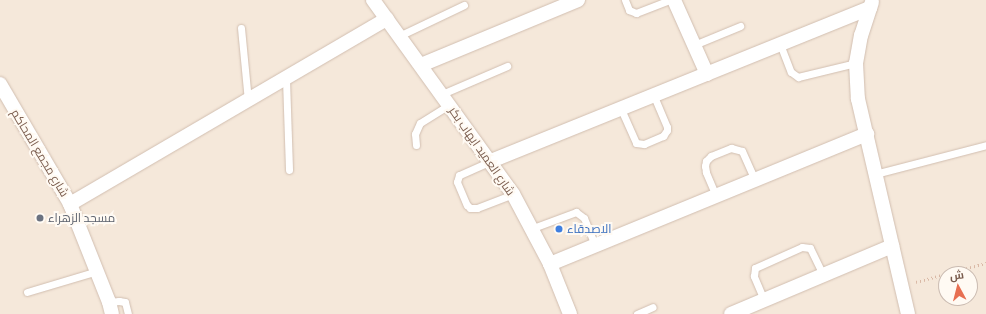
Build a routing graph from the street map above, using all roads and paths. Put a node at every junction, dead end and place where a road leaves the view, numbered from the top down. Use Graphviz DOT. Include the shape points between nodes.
graph roads {
  1 [pos="373,0"];
  2 [pos="578,0"];
  3 [pos="625,0"];
  4 [pos="670,0"];
  5 [pos="674,0"];
  6 [pos="871,4"];
  7 [pos="464,5"];
  8 [pos="387,19"];
  9 [pos="740,26"];
  10 [pos="241,28"];
  11 [pos="399,36"];
  12 [pos="780,44"];
  13 [pos="694,45"];
  14 [pos="856,63"];
  15 [pos="420,65"];
  16 [pos="507,66"];
  17 [pos="707,74"];
  18 [pos="286,79"];
  19 [pos="0,84"];
  20 [pos="654,96"];
  21 [pos="446,100"];
  22 [pos="4,101"];
  23 [pos="248,101"];
  24 [pos="621,109"];
  25 [pos="867,134"];
  26 [pos="416,145"];
  27 [pos="986,145"];
  28 [pos="491,161"];
  29 [pos="289,170"];
  30 [pos="876,174"];
  31 [pos="755,180"];
  32 [pos="513,194"];
  33 [pos="716,196"];
  34 [pos="70,204"];
  35 [pos="533,228"];
  36 [pos="595,246"];
  37 [pos="892,246"];
  38 [pos="986,263"];
  39 [pos="550,264"];
  40 [pos="97,271"];
  41 [pos="823,276"];
  42 [pos="902,285"];
  43 [pos="27,292"];
  44 [pos="764,300"];
  45 [pos="653,307"];
  46 [pos="111,308"];
  47 [pos="128,314"];
  48 [pos="570,314"];
  49 [pos="636,314"];
  50 [pos="731,314"];
  51 [pos="908,314"];
  1 -- 8 [label="street, شارع العميد ايهاب بكر"];
  2 -- 15 [label="street"];
  3 -- 4 [label="lane" via="629,10 636,13"];
  5 -- 13 [label="street"];
  6 -- 12 [label="street"];
  6 -- 14 [label="street" via="861,35"];
  7 -- 11 [label="lane"];
  8 -- 11 [label="street, شارع العميد ايهاب بكر"];
  8 -- 18 [label="street"];
  9 -- 13 [label="lane"];
  10 -- 23 [label="lane"];
  11 -- 15 [label="street, شارع العميد ايهاب بكر"];
  12 -- 14 [label="lane" via="792,72 798,77"];
  12 -- 17 [label="street"];
  13 -- 17 [label="street"];
  14 -- 25 [label="street" via="858,99"];
  15 -- 21 [label="street, شارع العميد ايهاب بكر"];
  16 -- 21 [label="lane"];
  17 -- 20 [label="street"];
  18 -- 23 [label="street"];
  18 -- 29 [label="lane"];
  19 -- 22 [label="street, شارع مجمع المحاكم"];
  20 -- 24 [label="street"];
  20 -- 24 [label="lane" via="667,130 664,136 644,144 636,143"];
  21 -- 26 [label="lane" via="420,123 415,134"];
  21 -- 28 [label="street, شارع العميد ايهاب بكر"];
  22 -- 34 [label="street, شارع مجمع المحاكم"];
  23 -- 34 [label="street"];
  24 -- 28 [label="street"];
  25 -- 30 [label="street"];
  25 -- 31 [label="street"];
  27 -- 30 [label="lane"];
  28 -- 32 [label="street, شارع العميد ايهاب بكر"];
  28 -- 32 [label="lane" via="458,175 457,182 467,205 470,208 477,208"];
  30 -- 37 [label="street"];
  31 -- 33 [label="street"];
  31 -- 33 [label="lane" via="742,150 731,148 711,156 706,160 705,166"];
  32 -- 35 [label="street, شارع العميد ايهاب بكر"];
  33 -- 36 [label="street"];
  34 -- 40 [label="street, شارع مجمع المحاكم"];
  35 -- 36 [label="lane" via="576,212 584,218"];
  35 -- 39 [label="street, شارع العميد ايهاب بكر"];
  36 -- 39 [label="street"];
  37 -- 41 [label="street"];
  37 -- 42 [label="street"];
  38 -- 42 [label="path"];
  39 -- 48 [label="street, شارع العميد ايهاب بكر"];
  40 -- 43 [label="lane"];
  40 -- 46 [label="street, شارع مجمع المحاكم"];
  41 -- 44 [label="street"];
  41 -- 44 [label="lane" via="810,248 802,247 755,268 754,276"];
  42 -- 51 [label="street"];
  44 -- 50 [label="street"];
  45 -- 49 [label="lane"];
  46 -- 47 [label="lane" via="122,301 125,302"];
}
